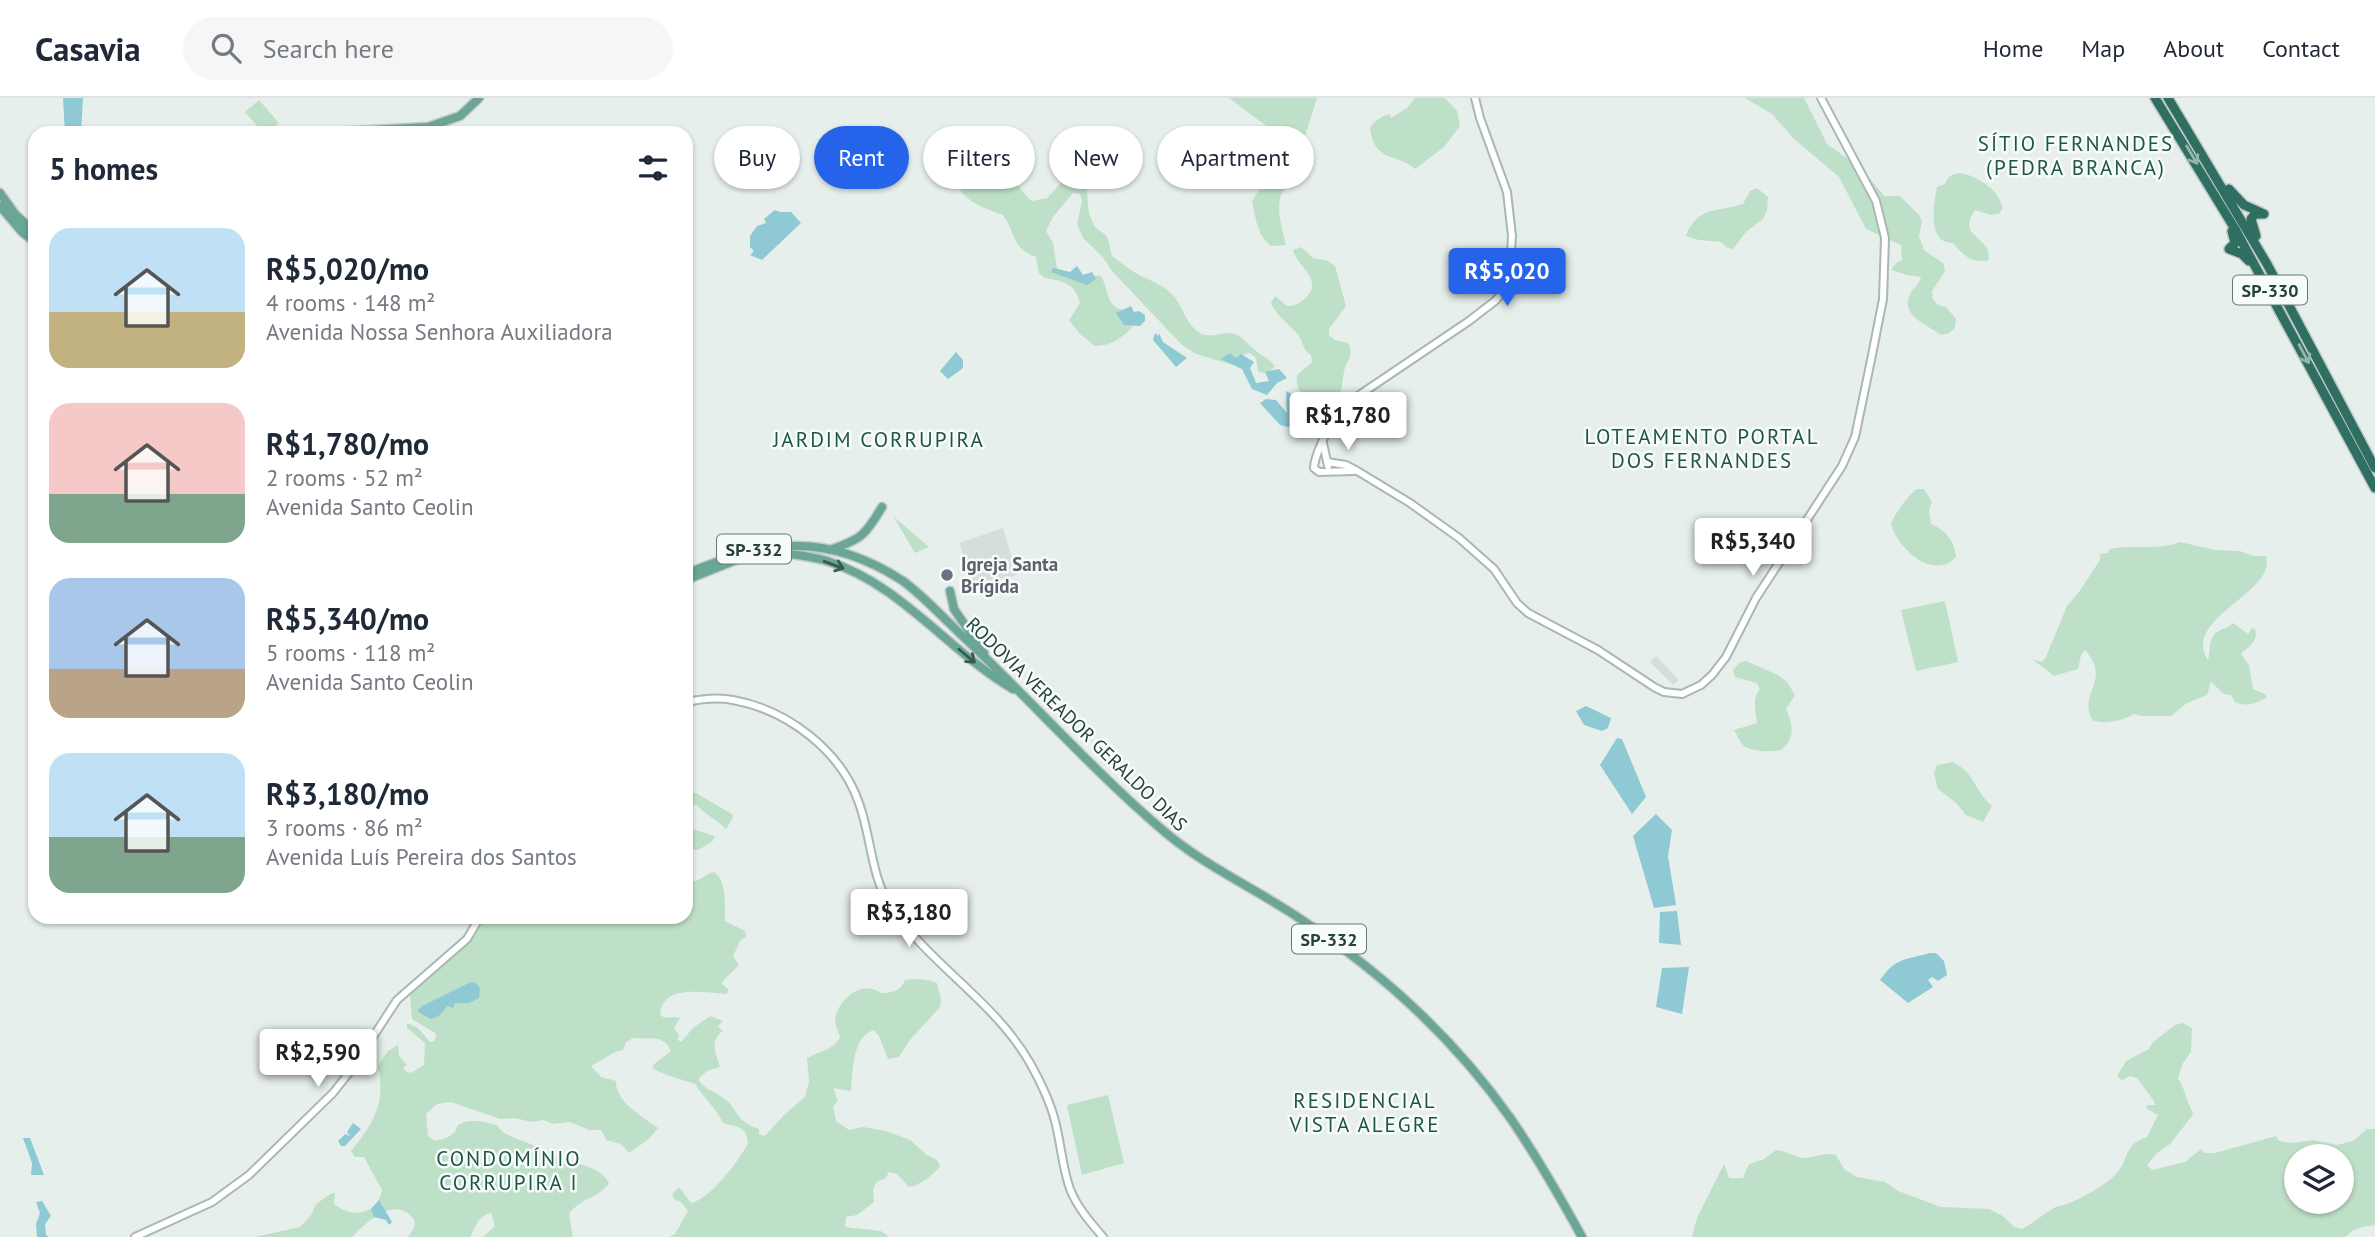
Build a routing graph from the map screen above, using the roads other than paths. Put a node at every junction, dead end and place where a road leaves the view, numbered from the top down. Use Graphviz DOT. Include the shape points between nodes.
graph roads {
  1 [pos="479,98"];
  2 [pos="1475,98"];
  3 [pos="1821,98"];
  4 [pos="2155,98"];
  5 [pos="2168,98"];
  6 [pos="431,126"];
  7 [pos="2220,182"];
  8 [pos="2214,191"];
  9 [pos="0,194"];
  10 [pos="0,206"];
  11 [pos="28,226"];
  12 [pos="28,237"];
  13 [pos="2267,264"];
  14 [pos="2273,295"];
  15 [pos="1323,443"];
  16 [pos="1315,461"];
  17 [pos="1327,461"];
  18 [pos="2375,468"];
  19 [pos="1325,470"];
  20 [pos="1359,472"];
  21 [pos="2375,488"];
  22 [pos="882,507"];
  23 [pos="827,550"];
  24 [pos="768,552"];
  25 [pos="693,571"];
  26 [pos="693,577"];
  27 [pos="950,591"];
  28 [pos="989,661"];
  29 [pos="1022,694"];
  30 [pos="693,701"];
  31 [pos="476,924"];
  32 [pos="135,1237"];
  33 [pos="1103,1237"];
  34 [pos="1582,1237"];
  1 -- 6 [label="main road" via="460,116"];
  2 -- 15 [label="street" via="1507,192 1512,236 1509,285 1469,321 1340,408"];
  3 -- 20 [label="street" via="1876,201 1885,238 1883,299 1871,360 1855,437 1842,466 1756,598 1726,657 1701,685 1682,694 1664,692 1524,610 1494,569 1465,543"];
  4 -- 8 [label="highway, SP-330, one-way"];
  5 -- 7 [label="highway, SP-330"];
  7 -- 13 [label="highway, SP-330"];
  7 -- 13 [label="highway" via="2244,205 2264,214 2253,216 2251,223"];
  8 -- 14 [label="highway, SP-330"];
  8 -- 14 [label="highway" via="2235,239 2229,249 2246,257"];
  9 -- 11 [label="main road"];
  10 -- 12 [label="main road"];
  13 -- 18 [label="highway, SP-330"];
  14 -- 21 [label="highway, SP-330, one-way"];
  15 -- 16 [label="street"];
  15 -- 17 [label="street"];
  16 -- 17 [label="street"];
  16 -- 19 [label="street" via="1316,471"];
  17 -- 19 [label="street"];
  17 -- 20 [label="street"];
  19 -- 20 [label="street"];
  22 -- 23 [label="main road" via="860,538"];
  23 -- 24 [label="main road, RODOVIA VEREADOR GERALDO DIAS / SP-332"];
  23 -- 25 [label="main road, RODOVIA VEREADOR GERALDO DIAS / SP-332" via="768,547"];
  23 -- 28 [label="main road, RODOVIA VEREADOR GERALDO DIAS / SP-332" via="875,565 903,581"];
  24 -- 26 [label="main road, RODOVIA VEREADOR GERALDO DIAS / SP-332"];
  24 -- 29 [label="main road, one-way" via="827,561 888,591 992,677"];
  27 -- 28 [label="main road" via="954,609"];
  28 -- 29 [label="main road, RODOVIA VEREADOR GERALDO DIAS / SP-332"];
  29 -- 34 [label="main road, RODOVIA VEREADOR GERALDO DIAS / SP-332" via="1187,851 1324,934 1439,1032 1518,1130"];
  30 -- 33 [label="street" via="732,699 764,710 809,735 850,780 883,893 901,921 1016,1040 1055,1119 1069,1187"];
  31 -- 32 [label="street" via="467,939 397,1000 333,1093 249,1175 212,1202"];
}
